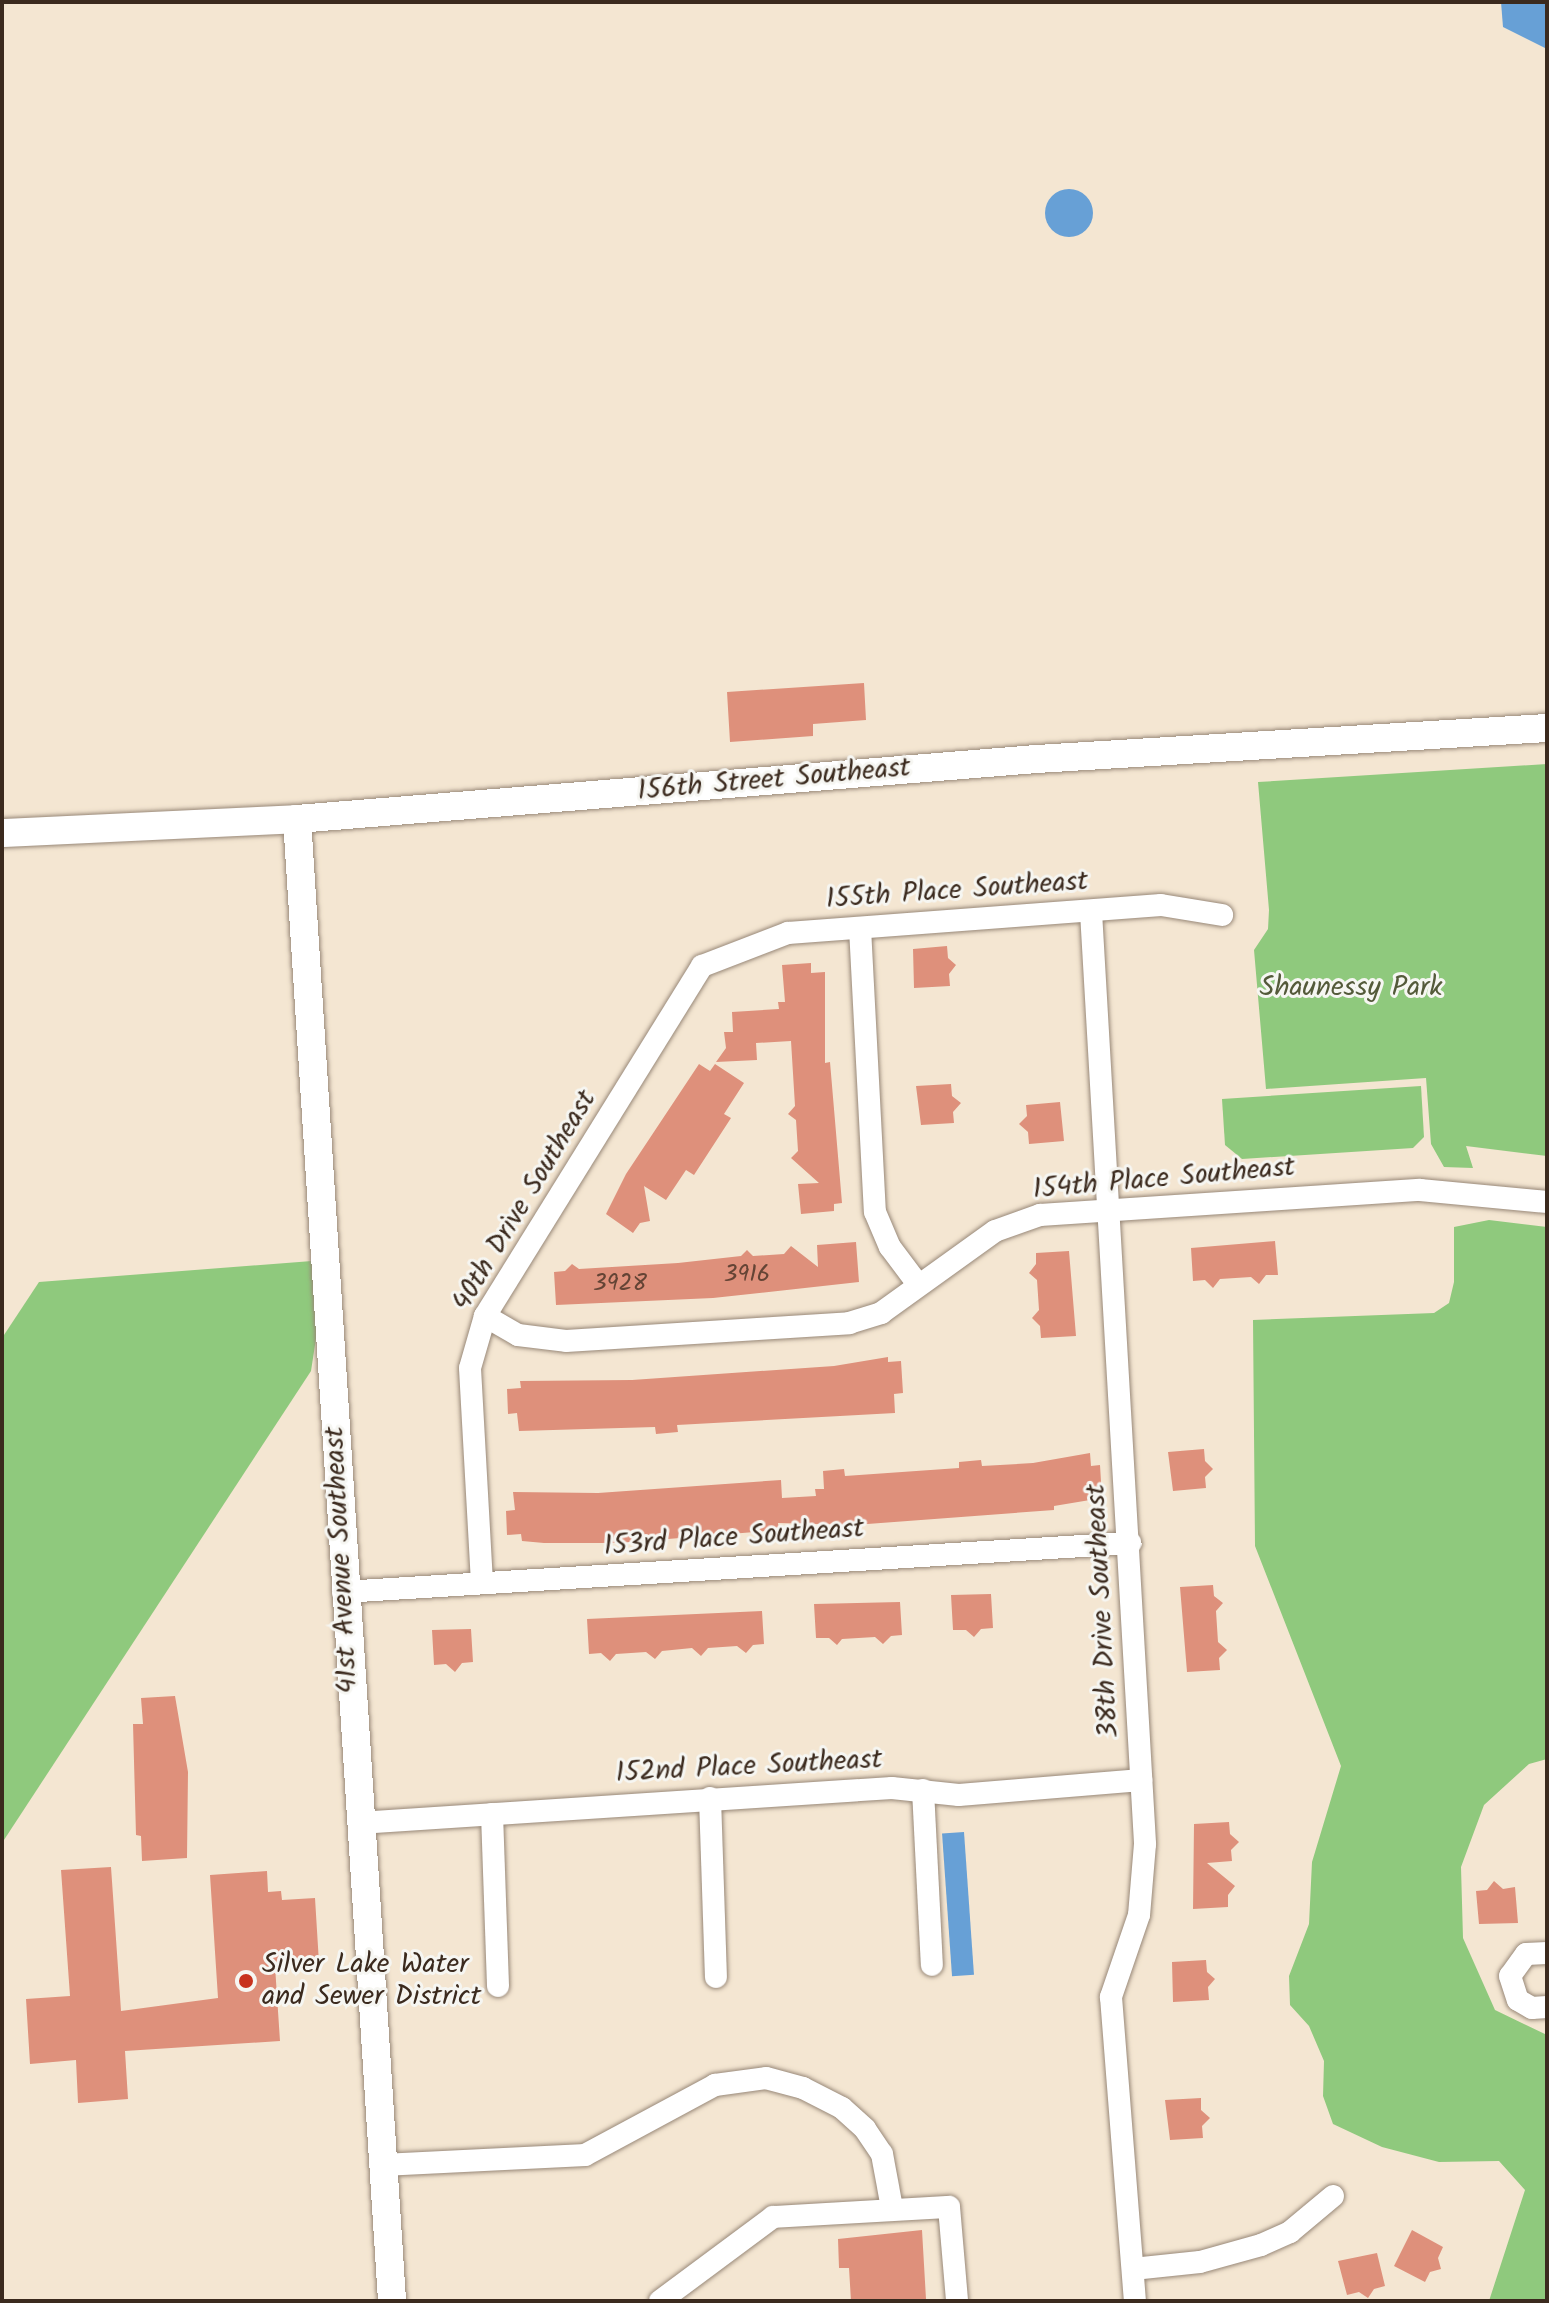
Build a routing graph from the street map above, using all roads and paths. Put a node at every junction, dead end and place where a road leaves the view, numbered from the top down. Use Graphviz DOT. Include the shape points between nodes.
graph roads {
  1 [pos="1547,728"];
  2 [pos="297,819"];
  3 [pos="2,833"];
  4 [pos="1091,912"];
  5 [pos="1222,915"];
  6 [pos="860,928"];
  7 [pos="702,966"];
  8 [pos="1547,1202"];
  9 [pos="1109,1209"];
  10 [pos="917,1283"];
  11 [pos="485,1316"];
  12 [pos="1130,1543"];
  13 [pos="482,1583"];
  14 [pos="343,1592"];
  15 [pos="1141,1780"];
  16 [pos="923,1790"];
  17 [pos="710,1798"];
  18 [pos="492,1814"];
  19 [pos="359,1823"];
  20 [pos="1547,1953"];
  21 [pos="932,1965"];
  22 [pos="716,1977"];
  23 [pos="498,1986"];
  24 [pos="1547,2007"];
  25 [pos="383,2165"];
  26 [pos="1333,2196"];
  27 [pos="892,2208"];
  28 [pos="1133,2269"];
  29 [pos="392,2301"];
  30 [pos="660,2301"];
  31 [pos="957,2301"];
  32 [pos="1135,2301"];
  1 -- 2 [label="street, 156th Street Southeast" via="1037,759"];
  2 -- 3 [label="street, 156th Street Southeast"];
  2 -- 14 [label="street, 41st Avenue Southeast"];
  4 -- 5 [label="street, 155th Place Southeast" via="1161,905"];
  4 -- 6 [label="street, 155th Place Southeast"];
  4 -- 9 [label="street, 38th Drive Southeast"];
  6 -- 7 [label="street, 155th Place Southeast" via="788,933"];
  6 -- 10 [label="street" via="875,1212 890,1247"];
  7 -- 11 [label="street, 40th Drive Southeast"];
  8 -- 9 [label="street, 154th Place Southeast" via="1420,1190"];
  9 -- 10 [label="street, 154th Place Southeast" via="1040,1215 995,1231"];
  9 -- 12 [label="street, 38th Drive Southeast"];
  10 -- 11 [label="street, 154th Place Southeast" via="881,1313 849,1323 779,1330 566,1341 518,1335"];
  11 -- 13 [label="street, 40th Drive Southeast" via="470,1368"];
  12 -- 13 [label="street, 153rd Place Southeast"];
  12 -- 15 [label="street, 38th Drive Southeast"];
  13 -- 14 [label="street, 153rd Place Southeast"];
  14 -- 19 [label="street, 41st Avenue Southeast"];
  15 -- 16 [label="street, 152nd Place Southeast" via="959,1795"];
  15 -- 28 [label="street, 38th Drive Southeast" via="1145,1844 1139,1915 1111,1997"];
  16 -- 17 [label="street, 152nd Place Southeast"];
  16 -- 21 [label="street"];
  17 -- 18 [label="street, 152nd Place Southeast"];
  17 -- 22 [label="street"];
  18 -- 19 [label="street, 152nd Place Southeast"];
  18 -- 23 [label="street"];
  19 -- 25 [label="street, 41st Avenue Southeast"];
  20 -- 24 [label="street" via="1526,1954 1510,1976 1518,2000 1532,2008"];
  25 -- 27 [label="street" via="585,2155 715,2085 766,2078 803,2088 842,2108 865,2129 882,2154"];
  25 -- 29 [label="street, 41st Avenue Southeast"];
  26 -- 28 [label="street" via="1290,2232 1261,2245 1200,2262"];
  27 -- 30 [label="street" via="773,2217"];
  27 -- 31 [label="street" via="949,2207"];
  28 -- 32 [label="street, 38th Drive Southeast"];
}
